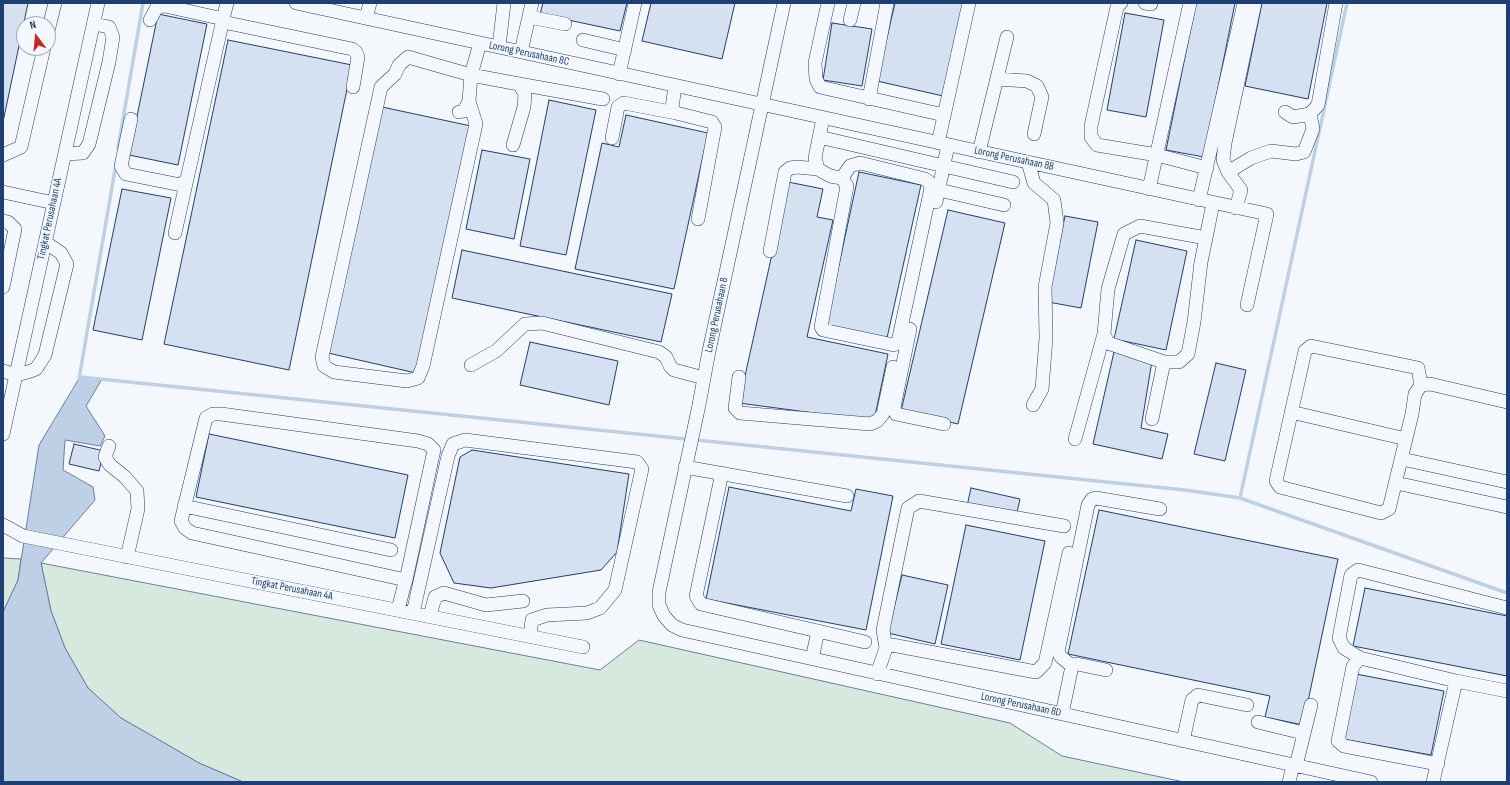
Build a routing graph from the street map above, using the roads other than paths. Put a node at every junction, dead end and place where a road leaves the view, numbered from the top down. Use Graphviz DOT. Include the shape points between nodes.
graph roads {
  1 [pos="55,3"];
  2 [pos="98,3"];
  3 [pos="296,3"];
  4 [pos="370,3"];
  5 [pos="504,3"];
  6 [pos="532,3"];
  7 [pos="635,3"];
  8 [pos="784,3"];
  9 [pos="828,3"];
  10 [pos="854,3"];
  11 [pos="886,3"];
  12 [pos="969,3"];
  13 [pos="1121,3"];
  14 [pos="1190,3"];
  15 [pos="1244,3"];
  16 [pos="1255,3"];
  17 [pos="1336,3"];
  18 [pos="225,14"];
  19 [pos="52,16"];
  20 [pos="366,18"];
  21 [pos="529,18"];
  22 [pos="150,20"];
  23 [pos="850,20"];
  24 [pos="94,24"];
  25 [pos="565,24"];
  26 [pos="1008,37"];
  27 [pos="583,40"];
  28 [pos="480,43"];
  29 [pos="499,47"];
  30 [pos="625,50"];
  31 [pos="521,52"];
  32 [pos="42,56"];
  33 [pos="620,74"];
  34 [pos="471,75"];
  35 [pos="997,79"];
  36 [pos="519,84"];
  37 [pos="675,86"];
  38 [pos="353,87"];
  39 [pos="603,99"];
  40 [pos="869,99"];
  41 [pos="469,101"];
  42 [pos="762,104"];
  43 [pos="459,112"];
  44 [pos="1285,112"];
  45 [pos="676,113"];
  46 [pos="1310,114"];
  47 [pos="944,115"];
  48 [pos="823,118"];
  49 [pos="131,119"];
  50 [pos="1034,134"];
  51 [pos="819,137"];
  52 [pos="612,138"];
  53 [pos="943,144"];
  54 [pos="513,145"];
  55 [pos="979,152"];
  56 [pos="65,154"];
  57 [pos="3,155"];
  58 [pos="1157,156"];
  59 [pos="1028,162"];
  60 [pos="944,165"];
  61 [pos="818,168"];
  62 [pos="1207,168"];
  63 [pos="1228,172"];
  64 [pos="842,178"];
  65 [pos="187,180"];
  66 [pos="1013,182"];
  67 [pos="1149,189"];
  68 [pos="938,190"];
  69 [pos="3,192"];
  70 [pos="1199,200"];
  71 [pos="54,203"];
  72 [pos="1212,203"];
  73 [pos="1004,205"];
  74 [pos="1236,208"];
  75 [pos="698,219"];
  76 [pos="3,221"];
  77 [pos="175,233"];
  78 [pos="1206,238"];
  79 [pos="45,242"];
  80 [pos="770,251"];
  81 [pos="3,287"];
  82 [pos="1247,305"];
  83 [pos="1104,334"];
  84 [pos="898,342"];
  85 [pos="1164,362"];
  86 [pos="471,365"];
  87 [pos="3,371"];
  88 [pos="16,375"];
  89 [pos="739,377"];
  90 [pos="704,378"];
  91 [pos="1421,386"];
  92 [pos="1507,402"];
  93 [pos="1033,404"];
  94 [pos="1291,412"];
  95 [pos="1152,419"];
  96 [pos="944,424"];
  97 [pos="3,434"];
  98 [pos="1075,439"];
  99 [pos="1406,439"];
  100 [pos="109,446"];
  101 [pos="1402,459"];
  102 [pos="686,461"];
  103 [pos="722,473"];
  104 [pos="1507,482"];
  105 [pos="1396,483"];
  106 [pos="847,496"];
  107 [pos="184,506"];
  108 [pos="1507,507"];
  109 [pos="1160,509"];
  110 [pos="3,525"];
  111 [pos="1064,526"];
  112 [pos="391,550"];
  113 [pos="1069,553"];
  114 [pos="127,556"];
  115 [pos="406,580"];
  116 [pos="523,601"];
  117 [pos="1507,608"];
  118 [pos="398,610"];
  119 [pos="413,613"];
  120 [pos="430,616"];
  121 [pos="672,625"];
  122 [pos="818,631"];
  123 [pos="530,636"];
  124 [pos="865,642"];
  125 [pos="583,647"];
  126 [pos="886,648"];
  127 [pos="1360,658"];
  128 [pos="812,659"];
  129 [pos="1072,666"];
  130 [pos="1106,670"];
  131 [pos="877,674"];
  132 [pos="1456,681"];
  133 [pos="1507,691"];
  134 [pos="1311,704"];
  135 [pos="1247,705"];
  136 [pos="1062,714"];
  137 [pos="1258,722"];
  138 [pos="1303,733"];
  139 [pos="1183,741"];
  140 [pos="1438,764"];
  141 [pos="1295,765"];
  142 [pos="1289,782"];
  143 [pos="1371,782"];
  144 [pos="1433,782"];
  1 -- 19 [label="street"];
  2 -- 24 [label="street, Tingkat Perusahaan 4A"];
  3 -- 20 [label="street, Lorong Perusahaan 8C"];
  4 -- 20 [label="street"];
  5 -- 29 [label="street"];
  6 -- 21 [label="street"];
  7 -- 30 [label="street"];
  8 -- 42 [label="street, Lorong Perusahaan 8"];
  9 -- 40 [label="street" via="815,63 816,79 820,87"];
  10 -- 23 [label="street"];
  11 -- 40 [label="street"];
  12 -- 47 [label="street"];
  13 -- 58 [label="street" via="1117,7 1091,126 1091,137 1097,145"];
  14 -- 58 [label="street"];
  15 -- 62 [label="street"];
  16 -- 63 [label="street" via="1225,143 1223,160"];
  17 -- 46 [label="street" via="1318,105"];
  18 -- 22 [label="street" via="219,18 156,6"];
  18 -- 38 [label="street" via="356,52 358,57"];
  18 -- 65 [label="street"];
  20 -- 28 [label="street, Lorong Perusahaan 8C"];
  21 -- 25 [label="street"];
  21 -- 31 [label="street"];
  24 -- 56 [label="street, Tingkat Perusahaan 4A"];
  24 -- 56 [label="street" via="109,27 113,37 109,62 89,144 83,153"];
  26 -- 35 [label="street"];
  27 -- 30 [label="street"];
  28 -- 29 [label="street, Lorong Perusahaan 8C"];
  28 -- 34 [label="street"];
  29 -- 31 [label="street, Lorong Perusahaan 8C"];
  30 -- 33 [label="street"];
  31 -- 33 [label="street, Lorong Perusahaan 8C"];
  32 -- 57 [label="street" via="21,146"];
  33 -- 37 [label="street, Lorong Perusahaan 8C"];
  34 -- 36 [label="street"];
  34 -- 41 [label="street"];
  34 -- 41 [label="street" via="408,57 381,87 322,357 324,366 334,372 407,381 418,378 423,366 476,124"];
  35 -- 50 [label="street" via="1027,81 1037,86 1042,97"];
  35 -- 55 [label="street"];
  36 -- 39 [label="street"];
  36 -- 54 [label="street" via="524,94 524,107"];
  37 -- 42 [label="street, Lorong Perusahaan 8C"];
  37 -- 45 [label="street" via="672,108"];
  40 -- 47 [label="street"];
  41 -- 43 [label="street" via="464,111"];
  42 -- 48 [label="street, Lorong Perusahaan 8B"];
  42 -- 90 [label="street, Lorong Perusahaan 8"];
  44 -- 46 [label="street" via="1293,117"];
  45 -- 52 [label="street" via="624,103 618,107"];
  45 -- 75 [label="street" via="712,122 715,128"];
  46 -- 63 [label="street" via="1313,129 1304,152 1296,154 1271,151 1251,158"];
  47 -- 53 [label="street"];
  48 -- 51 [label="street"];
  48 -- 53 [label="street, Lorong Perusahaan 8B"];
  49 -- 65 [label="street" via="121,166 126,174 180,185"];
  51 -- 60 [label="street"];
  51 -- 61 [label="street" via="815,158"];
  53 -- 55 [label="street, Lorong Perusahaan 8B"];
  53 -- 60 [label="street"];
  55 -- 59 [label="street, Lorong Perusahaan 8B"];
  56 -- 71 [label="street, Tingkat Perusahaan 4A"];
  58 -- 62 [label="street"];
  58 -- 67 [label="street"];
  59 -- 67 [label="street, Lorong Perusahaan 8B"];
  59 -- 93 [label="street" via="1034,183 1054,200 1057,223 1045,287 1046,338 1042,389"];
  60 -- 66 [label="street"];
  60 -- 68 [label="street"];
  61 -- 64 [label="street" via="830,176"];
  61 -- 80 [label="street" via="797,167 785,172"];
  62 -- 70 [label="street"];
  63 -- 74 [label="street" via="1241,190"];
  64 -- 84 [label="street" via="847,186 846,200 821,327 823,330 888,345"];
  64 -- 84 [label="street" via="850,166 860,163 929,182 931,188"];
  65 -- 77 [label="street"];
  67 -- 70 [label="street, Lorong Perusahaan 8B"];
  68 -- 73 [label="street"];
  68 -- 96 [label="street" via="894,407 896,414"];
  69 -- 71 [label="street"];
  70 -- 72 [label="street, Lorong Perusahaan 8B"];
  71 -- 79 [label="street, Tingkat Perusahaan 4A"];
  72 -- 74 [label="street, Lorong Perusahaan 8B"];
  72 -- 78 [label="street"];
  74 -- 82 [label="street, Lorong Perusahaan 8B" via="1267,214"];
  76 -- 81 [label="street" via="15,229"];
  78 -- 83 [label="street" via="1140,226 1124,234 1108,289"];
  78 -- 85 [label="street" via="1188,354 1179,362"];
  79 -- 88 [label="street, Tingkat Perusahaan 4A"];
  79 -- 88 [label="street" via="61,253 67,264 45,355 36,369"];
  83 -- 85 [label="street" via="1108,343"];
  83 -- 98 [label="street"];
  84 -- 89 [label="street" via="883,414 870,424 740,414 735,408"];
  85 -- 95 [label="street"];
  86 -- 90 [label="street" via="496,351 525,324 542,323 659,352 666,357 674,370"];
  87 -- 88 [label="street"];
  88 -- 97 [label="street, Tingkat Perusahaan 4A"];
  90 -- 102 [label="street, Lorong Perusahaan 8"];
  91 -- 92 [label="street" via="1430,384"];
  91 -- 94 [label="street" via="1418,368 1311,346 1305,351"];
  91 -- 99 [label="street" via="1415,394"];
  94 -- 99 [label="street"];
  94 -- 105 [label="street" via="1276,481 1280,487 1382,513 1389,509"];
  99 -- 101 [label="street"];
  100 -- 114 [label="street" via="105,456 110,465 137,491 138,510"];
  101 -- 104 [label="street"];
  101 -- 105 [label="street"];
  102 -- 103 [label="street"];
  102 -- 121 [label="street, Lorong Perusahaan 8" via="659,592 659,605"];
  103 -- 106 [label="street"];
  103 -- 122 [label="street" via="696,596 701,604"];
  105 -- 108 [label="street"];
  107 -- 112 [label="street"];
  107 -- 115 [label="street" via="181,521 192,533"];
  107 -- 115 [label="street" via="206,418 213,414 428,444 434,450"];
  109 -- 129 [label="street" via="1096,498 1088,505 1058,652 1061,658"];
  110 -- 114 [label="street, Tingkat Perusahaan 4A" via="23,536"];
  111 -- 126 [label="street" via="919,501 908,508 883,630"];
  113 -- 126 [label="street" via="1045,663 1036,672 892,645"];
  114 -- 118 [label="street, Tingkat Perusahaan 4A"];
  115 -- 118 [label="street"];
  116 -- 120 [label="street" via="486,605 444,593 435,597"];
  117 -- 127 [label="street" via="1358,570 1351,575 1338,638 1344,648"];
  118 -- 119 [label="street, Tingkat Perusahaan 4A"];
  119 -- 120 [label="street, Tingkat Perusahaan 4A"];
  119 -- 123 [label="street" via="448,456 453,444 465,440 637,462 642,469 615,590 600,608 587,613 547,615 532,620"];
  120 -- 123 [label="street, Tingkat Perusahaan 4A"];
  121 -- 128 [label="street, Lorong Perusahaan 8D" via="682,630"];
  122 -- 124 [label="street"];
  122 -- 128 [label="street"];
  123 -- 125 [label="street, Tingkat Perusahaan 4A"];
  126 -- 131 [label="street"];
  127 -- 132 [label="street"];
  127 -- 140 [label="street" via="1353,666 1338,742 1344,746"];
  128 -- 131 [label="street, Lorong Perusahaan 8D"];
  129 -- 130 [label="street" via="1077,664"];
  129 -- 136 [label="street"];
  131 -- 136 [label="street, Lorong Perusahaan 8D"];
  132 -- 133 [label="street"];
  132 -- 140 [label="street"];
  134 -- 138 [label="street"];
  135 -- 139 [label="street" via="1198,695 1192,700"];
  136 -- 139 [label="street, Lorong Perusahaan 8D"];
  137 -- 138 [label="street"];
  138 -- 141 [label="street"];
  139 -- 141 [label="street, Lorong Perusahaan 8D"];
  140 -- 144 [label="street"];
  141 -- 142 [label="street"];
  141 -- 143 [label="street, Lorong Perusahaan 8D"];
}
